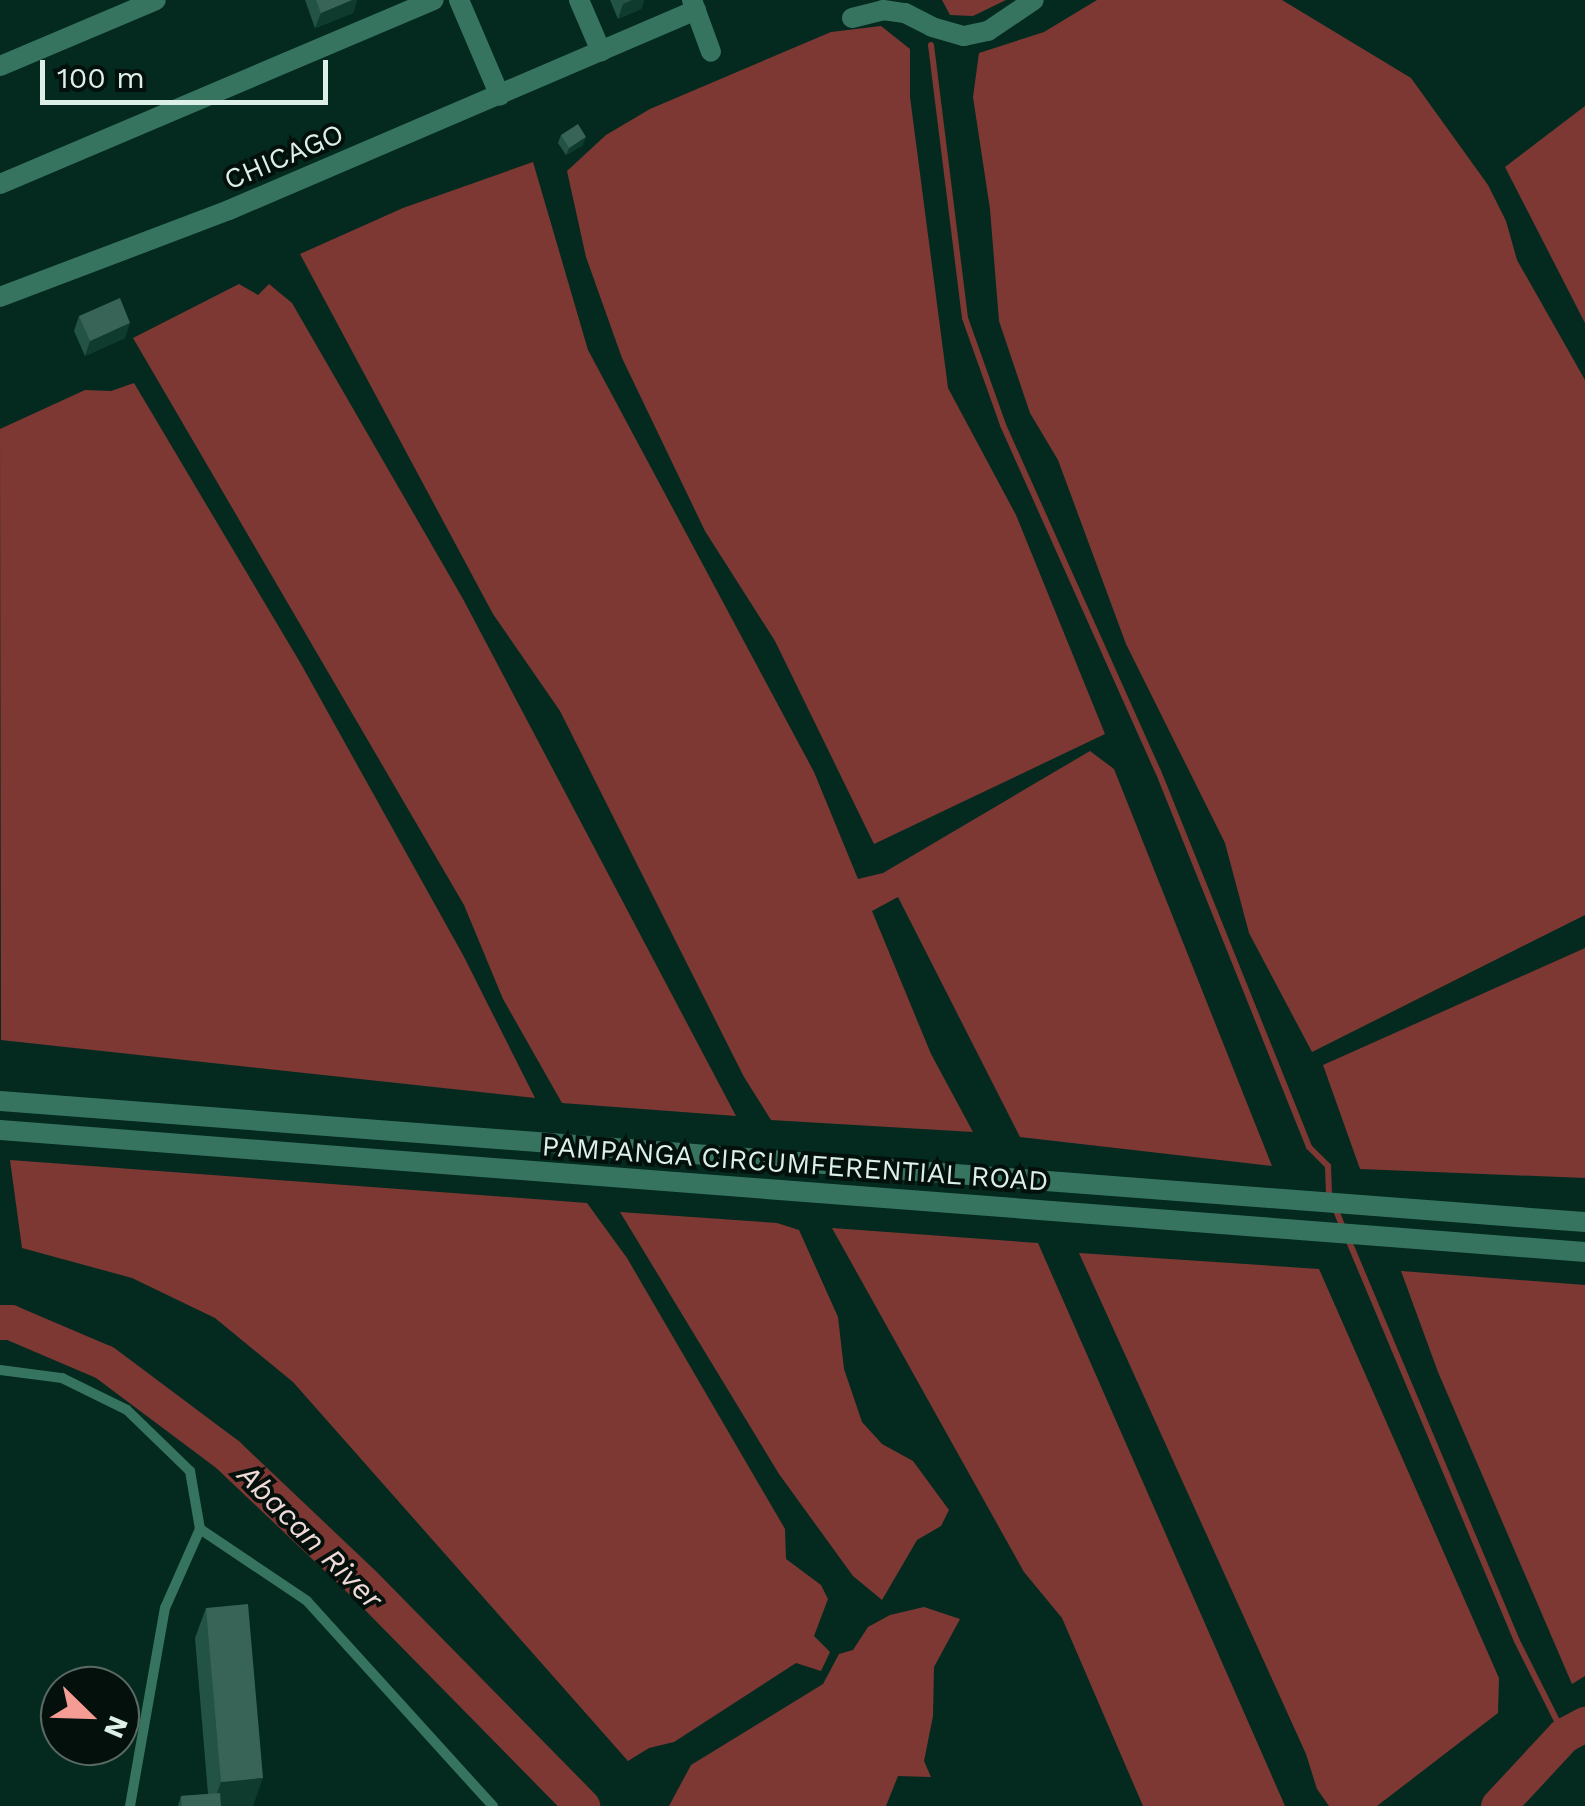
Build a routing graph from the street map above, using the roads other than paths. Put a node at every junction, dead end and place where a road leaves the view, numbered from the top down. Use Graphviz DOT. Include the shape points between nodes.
graph roads {
  1 [pos="156,0"];
  2 [pos="434,0"];
  3 [pos="459,0"];
  4 [pos="579,0"];
  5 [pos="1034,0"];
  6 [pos="694,5"];
  7 [pos="852,18"];
  8 [pos="601,51"];
  9 [pos="712,52"];
  10 [pos="0,66"];
  11 [pos="500,96"];
  12 [pos="0,184"];
  13 [pos="0,298"];
  14 [pos="0,1102"];
  15 [pos="0,1130"];
  16 [pos="1585,1222"];
  17 [pos="1585,1252"];
  18 [pos="0,1370"];
  19 [pos="200,1529"];
  20 [pos="130,1806"];
  21 [pos="493,1806"];
  1 -- 10 [label="street"];
  2 -- 12 [label="street"];
  3 -- 11 [label="street"];
  4 -- 8 [label="street"];
  5 -- 7 [label="street" via="988,31 964,36 905,13 883,10"];
  6 -- 8 [label="street, CHICAGO"];
  6 -- 9 [label="street"];
  8 -- 11 [label="street, CHICAGO"];
  11 -- 13 [label="street, CHICAGO"];
  14 -- 16 [label="street, PAMPANGA CIRCUMFERENTIAL ROAD"];
  15 -- 17 [label="street, PAMPANGA CIRCUMFERENTIAL ROAD"];
  18 -- 19 [label="lane" via="62,1378 128,1410 190,1471"];
  19 -- 20 [label="lane" via="165,1608"];
  19 -- 21 [label="lane" via="307,1601"];
}
